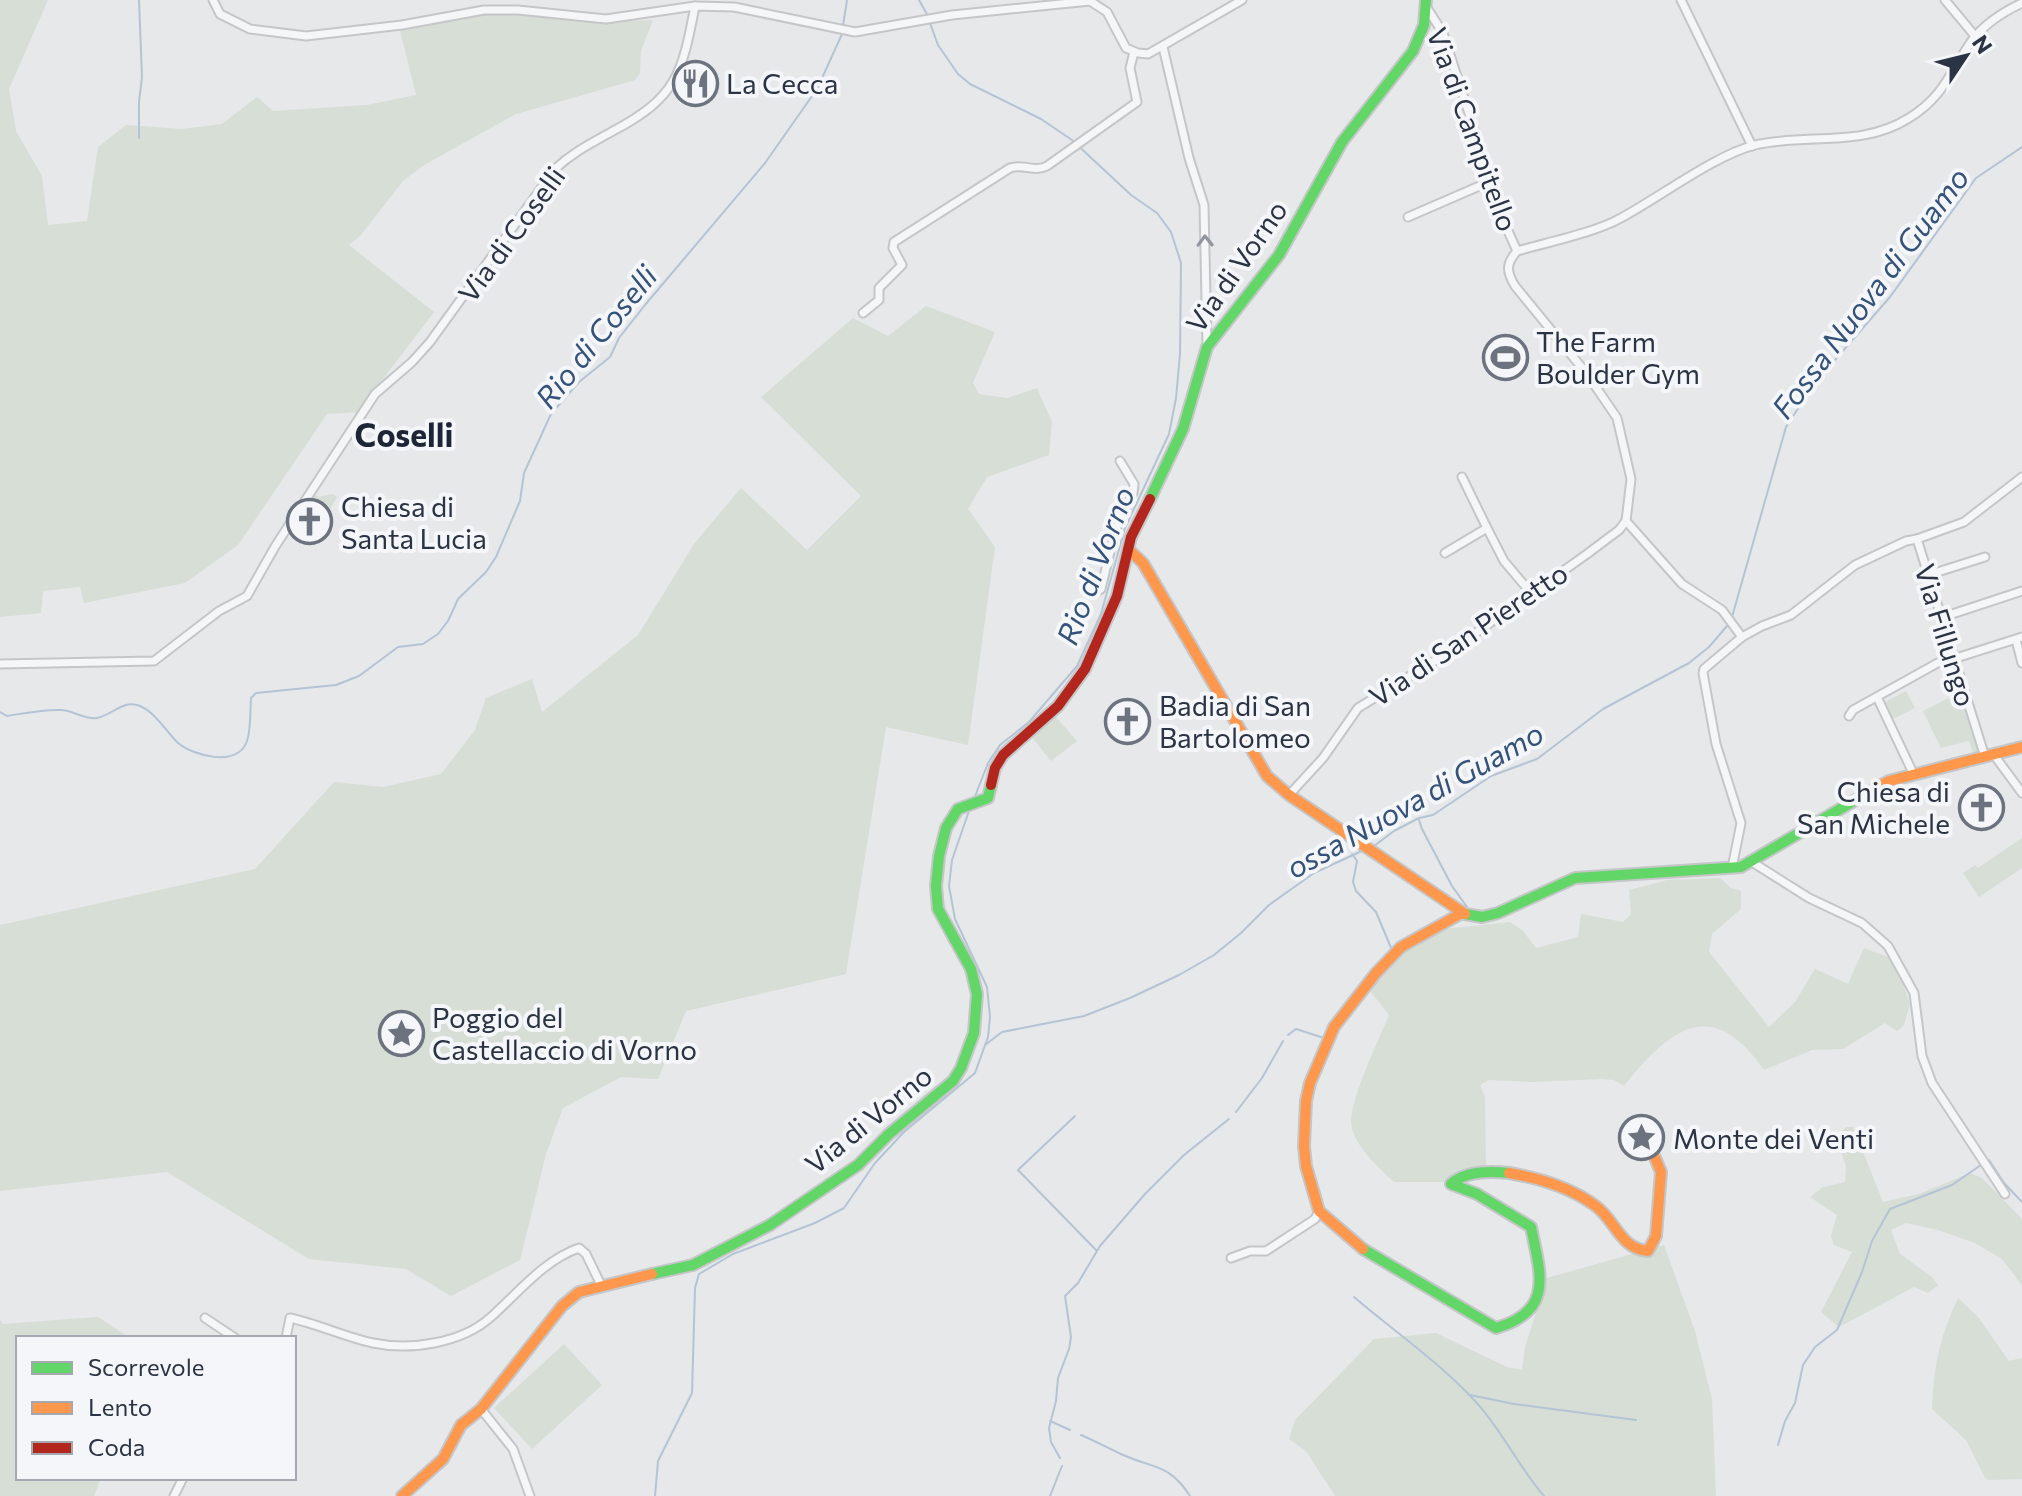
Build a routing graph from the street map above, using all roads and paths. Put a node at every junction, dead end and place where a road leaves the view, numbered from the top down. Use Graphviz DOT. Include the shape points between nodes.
graph roads {
  1 [pos="213,0"];
  2 [pos="1242,0"];
  3 [pos="1681,0"];
  4 [pos="1945,0"];
  5 [pos="1067,1"];
  6 [pos="2022,3"];
  7 [pos="1426,4"];
  8 [pos="695,6"];
  9 [pos="1975,36"];
  10 [pos="1163,47"];
  11 [pos="1134,52"];
  12 [pos="1752,146"];
  13 [pos="1491,181"];
  14 [pos="1408,217"];
  15 [pos="1517,251"];
  16 [pos="863,313"];
  17 [pos="1207,347"];
  18 [pos="1120,461"];
  19 [pos="1462,477"];
  20 [pos="2022,477"];
  21 [pos="1626,521"];
  22 [pos="1487,528"];
  23 [pos="1115,531"];
  24 [pos="1131,537"];
  25 [pos="1917,539"];
  26 [pos="1128,549"];
  27 [pos="1445,553"];
  28 [pos="1985,557"];
  29 [pos="1928,575"];
  30 [pos="2022,591"];
  31 [pos="1096,592"];
  32 [pos="1531,593"];
  33 [pos="1940,618"];
  34 [pos="1742,637"];
  35 [pos="2019,638"];
  36 [pos="1952,657"];
  37 [pos="2022,663"];
  38 [pos="0,664"];
  39 [pos="1877,697"];
  40 [pos="1849,716"];
  41 [pos="2022,747"];
  42 [pos="1990,756"];
  43 [pos="1913,773"];
  44 [pos="2022,793"];
  45 [pos="1289,795"];
  46 [pos="1752,862"];
  47 [pos="1732,868"];
  48 [pos="1462,913"];
  49 [pos="1650,1146"];
  50 [pos="2005,1194"];
  51 [pos="1319,1211"];
  52 [pos="1231,1258"];
  53 [pos="601,1285"];
  54 [pos="205,1318"];
  55 [pos="232,1336"];
  56 [pos="286,1336"];
  57 [pos="481,1409"];
  58 [pos="402,1496"];
  59 [pos="530,1496"];
  1 -- 8 [label="street" via="220,14 242,26 306,36 484,10 606,19"];
  2 -- 10 [label="street"];
  3 -- 12 [label="street"];
  4 -- 9 [label="street"];
  5 -- 8 [label="street" via="870,30 842,30 734,7"];
  5 -- 11 [label="street" via="1090,1 1103,8 1126,48"];
  6 -- 9 [label="street"];
  7 -- 13 [label="street, Via di Campitello" via="1443,33"];
  7 -- 17 [label="street, Via di Vorno" via="1413,51 1342,142 1279,255"];
  8 -- 38 [label="street, Via di Coselli" via="688,42 664,97 571,153 555,169 430,342 375,394 276,545 252,591 154,661"];
  9 -- 12 [label="street" via="1938,96 1887,130"];
  10 -- 11 [label="street" via="1148,54"];
  17 -- 10 [label="street, one-way" via="1204,205"];
  11 -- 16 [label="street" via="1130,68 1137,102 1041,169 1010,168 894,242 902,265 879,288 879,300"];
  12 -- 15 [label="street" via="1618,220"];
  13 -- 14 [label="street"];
  13 -- 15 [label="street, Via di Campitello"];
  15 -- 21 [label="street" via="1507,267 1515,286 1617,418 1631,474"];
  17 -- 24 [label="street, Via di Vorno" via="1183,429"];
  18 -- 23 [label="street" via="1134,484"];
  19 -- 22 [label="street"];
  20 -- 25 [label="street, Via Fillungo" via="1964,522"];
  21 -- 32 [label="street, Via di San Pieretto"];
  21 -- 34 [label="street" via="1682,584 1722,610"];
  22 -- 27 [label="street"];
  22 -- 32 [label="street" via="1504,561"];
  23 -- 24 [label="street"];
  23 -- 31 [label="street"];
  24 -- 26 [label="street, Via di Vorno"];
  25 -- 29 [label="street, Via Fillungo"];
  25 -- 34 [label="street" via="1860,562 1791,615"];
  26 -- 45 [label="street" via="1143,563 1267,776"];
  26 -- 53 [label="street, Via di Vorno" via="1117,596 1085,669 1058,706 1003,755 988,798 963,806 943,836 938,909 971,969 977,994 974,1033 953,1081 858,1165 770,1225 693,1265"];
  28 -- 29 [label="street"];
  29 -- 33 [label="street, Via Fillungo"];
  30 -- 33 [label="street"];
  32 -- 45 [label="street, Via di San Pieretto" via="1358,708"];
  33 -- 36 [label="street, Via Fillungo"];
  34 -- 47 [label="street" via="1709,662 1703,673 1716,744 1741,823"];
  35 -- 36 [label="street"];
  35 -- 37 [label="street"];
  36 -- 39 [label="street"];
  36 -- 42 [label="street, Via Fillungo"];
  39 -- 40 [label="street"];
  39 -- 43 [label="street"];
  41 -- 42 [label="street"];
  42 -- 43 [label="street"];
  42 -- 44 [label="street, Via Fillungo"];
  43 -- 46 [label="street" via="1875,787"];
  45 -- 48 [label="street"];
  46 -- 47 [label="street"];
  46 -- 50 [label="street" via="1862,923 1888,946 1914,993 1922,1056 1932,1083"];
  47 -- 48 [label="street" via="1575,878 1498,913"];
  48 -- 51 [label="street" via="1401,947 1328,1038 1310,1083 1305,1115 1306,1166"];
  49 -- 51 [label="street" via="1661,1172 1656,1236 1648,1251 1624,1240 1598,1208 1551,1184 1498,1172 1454,1180 1451,1184 1531,1227 1542,1285 1539,1295 1515,1322 1496,1328 1364,1250"];
  51 -- 52 [label="street" via="1266,1251"];
  53 -- 56 [label="street" via="579,1248 459,1336 422,1344 375,1344 290,1318"];
  53 -- 57 [label="street, Via di Vorno" via="579,1292 562,1306"];
  54 -- 55 [label="street"];
  57 -- 58 [label="street, Via di Vorno" via="461,1425 443,1459"];
  57 -- 59 [label="street" via="513,1449"];
}
